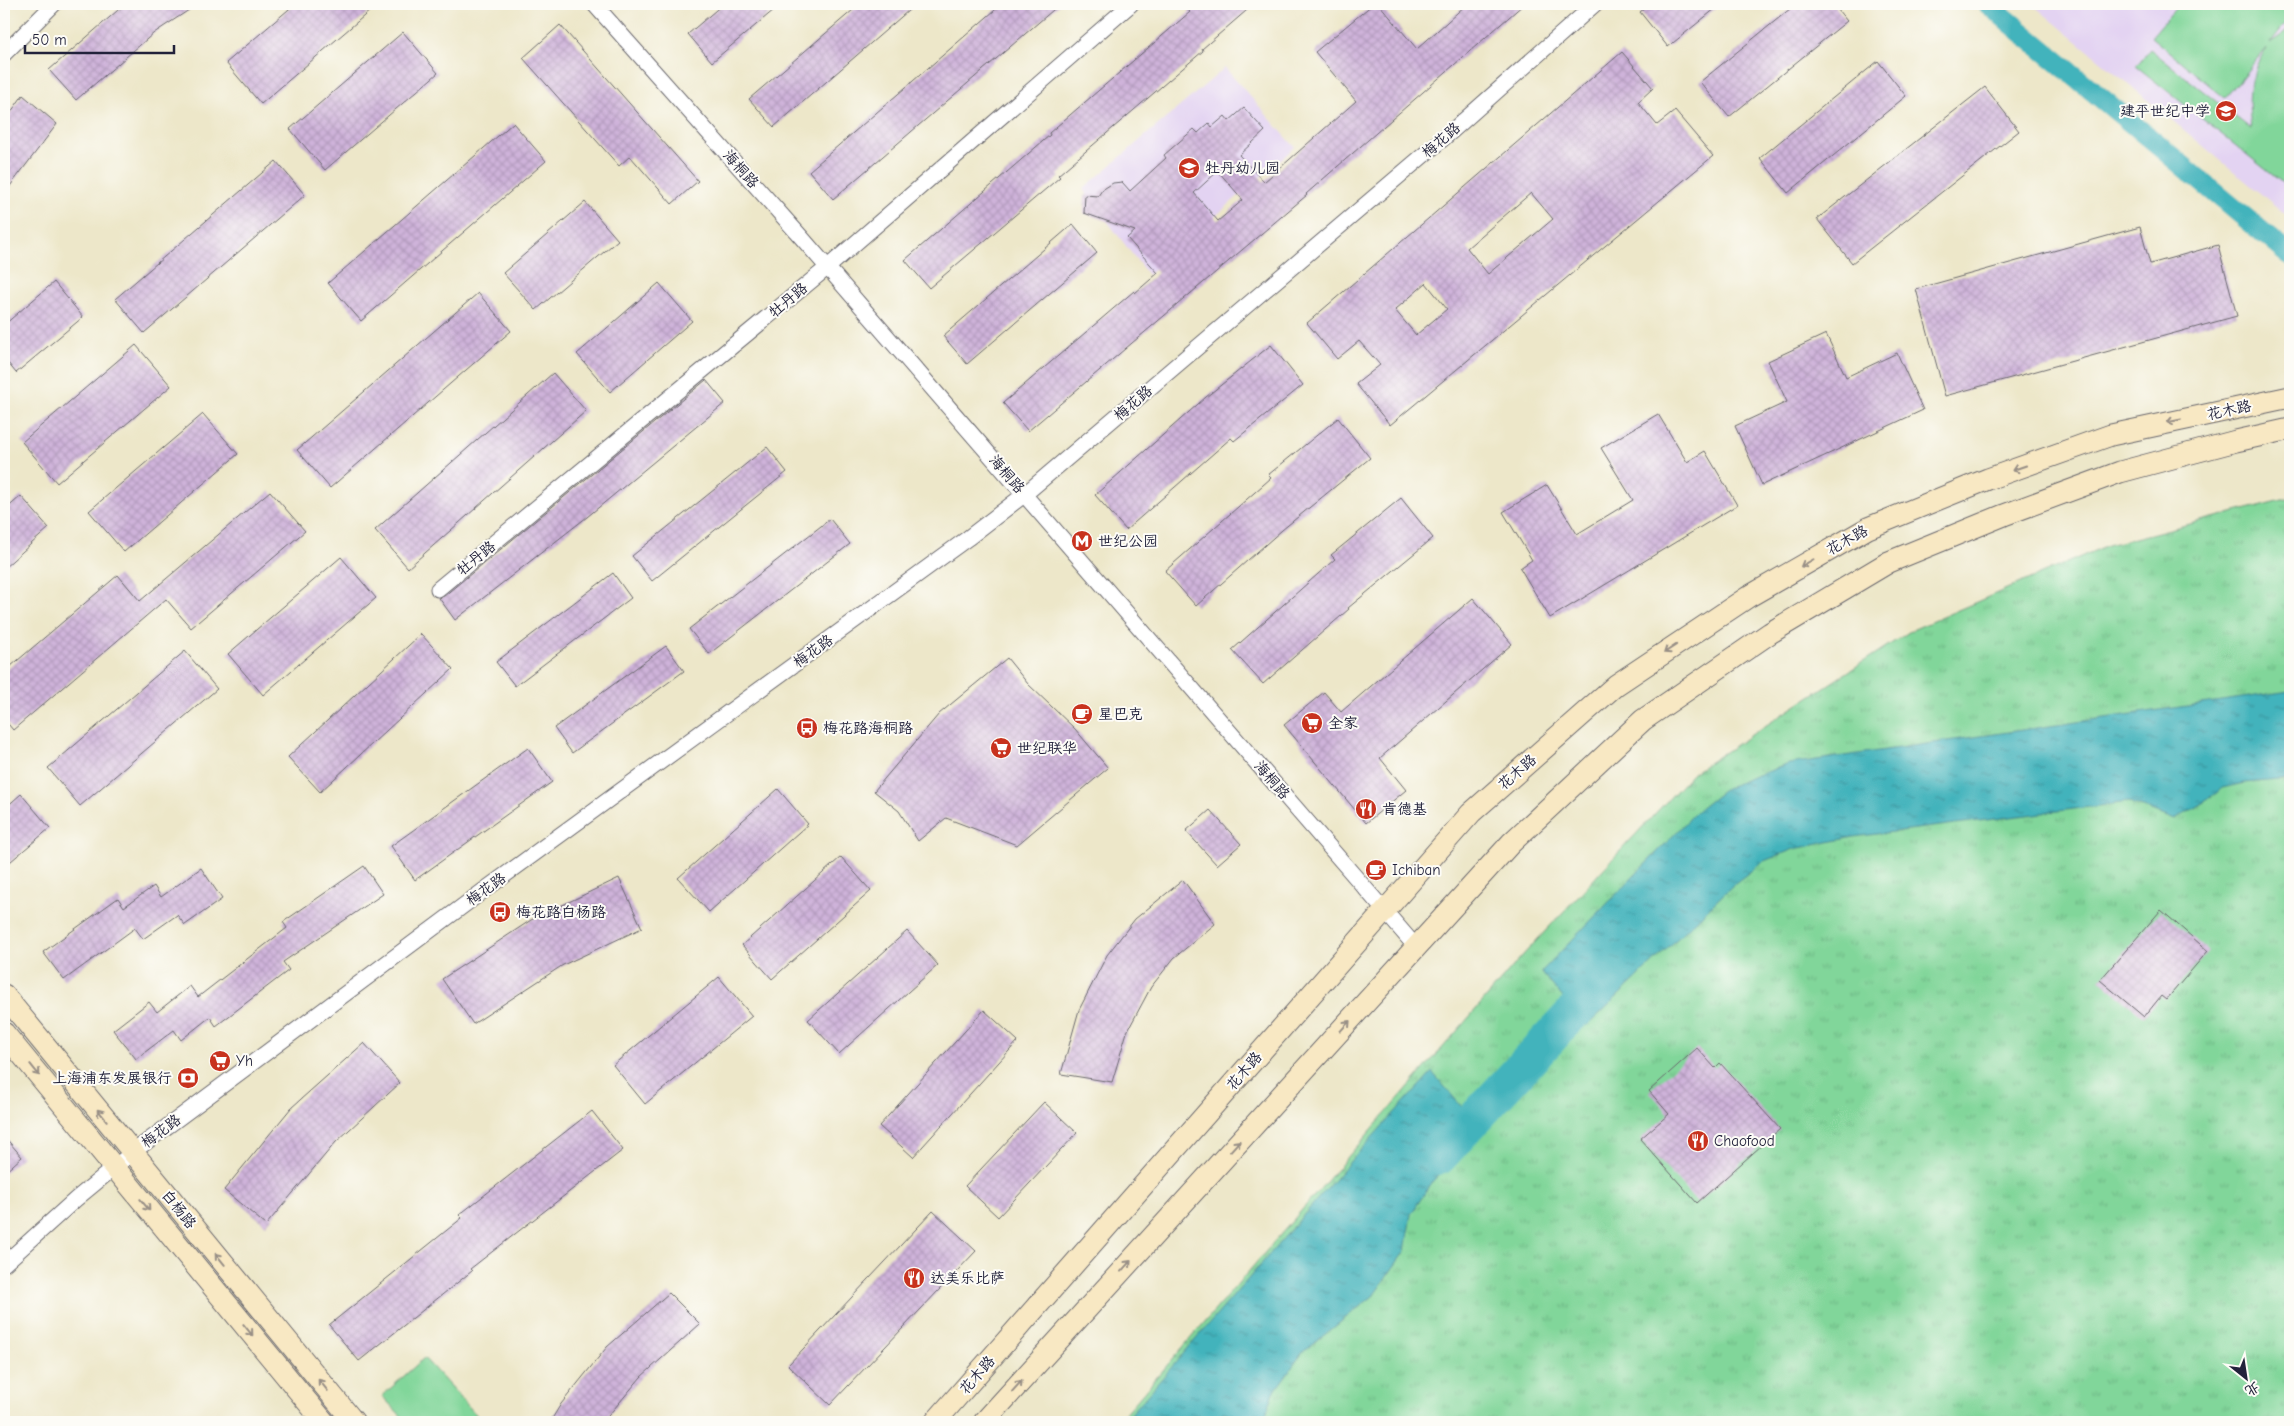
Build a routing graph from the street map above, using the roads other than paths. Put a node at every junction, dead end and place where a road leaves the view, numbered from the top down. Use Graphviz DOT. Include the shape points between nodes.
graph roads {
  1 [pos="54,4"];
  2 [pos="594,4"];
  3 [pos="1131,4"];
  4 [pos="1596,4"];
  5 [pos="4,54"];
  6 [pos="828,267"];
  7 [pos="2290,397"];
  8 [pos="2290,429"];
  9 [pos="1025,494"];
  10 [pos="438,589"];
  11 [pos="1385,910"];
  12 [pos="1416,947"];
  13 [pos="4,995"];
  14 [pos="4,1033"];
  15 [pos="133,1152"];
  16 [pos="114,1167"];
  17 [pos="4,1264"];
  18 [pos="324,1422"];
  19 [pos="354,1422"];
  20 [pos="935,1422"];
  21 [pos="984,1422"];
  1 -- 5 [label="street"];
  2 -- 6 [label="street, 海桐路"];
  3 -- 6 [label="street, 牡丹路"];
  4 -- 9 [label="street, 梅花路" via="1452,131"];
  6 -- 9 [label="street, 海桐路"];
  6 -- 10 [label="street, 牡丹路"];
  7 -- 11 [label="main road, 花木路, one-way" via="2111,435 1988,479 1868,528 1748,597 1616,685 1471,813"];
  8 -- 12 [label="main road, 花木路" via="2120,472 1889,562 1770,633 1644,720 1511,843"];
  9 -- 11 [label="street, 海桐路"];
  9 -- 15 [label="street, 梅花路"];
  11 -- 12 [label="street, 海桐路"];
  11 -- 20 [label="main road, 花木路"];
  21 -- 12 [label="main road, 花木路, one-way"];
  15 -- 13 [label="main road, 白杨路, one-way"];
  14 -- 16 [label="main road, 白杨路, one-way"];
  15 -- 16 [label="street, 梅花路"];
  19 -- 15 [label="main road, 白杨路, one-way"];
  16 -- 17 [label="street, 梅花路"];
  16 -- 18 [label="main road, 白杨路, one-way"];
}
